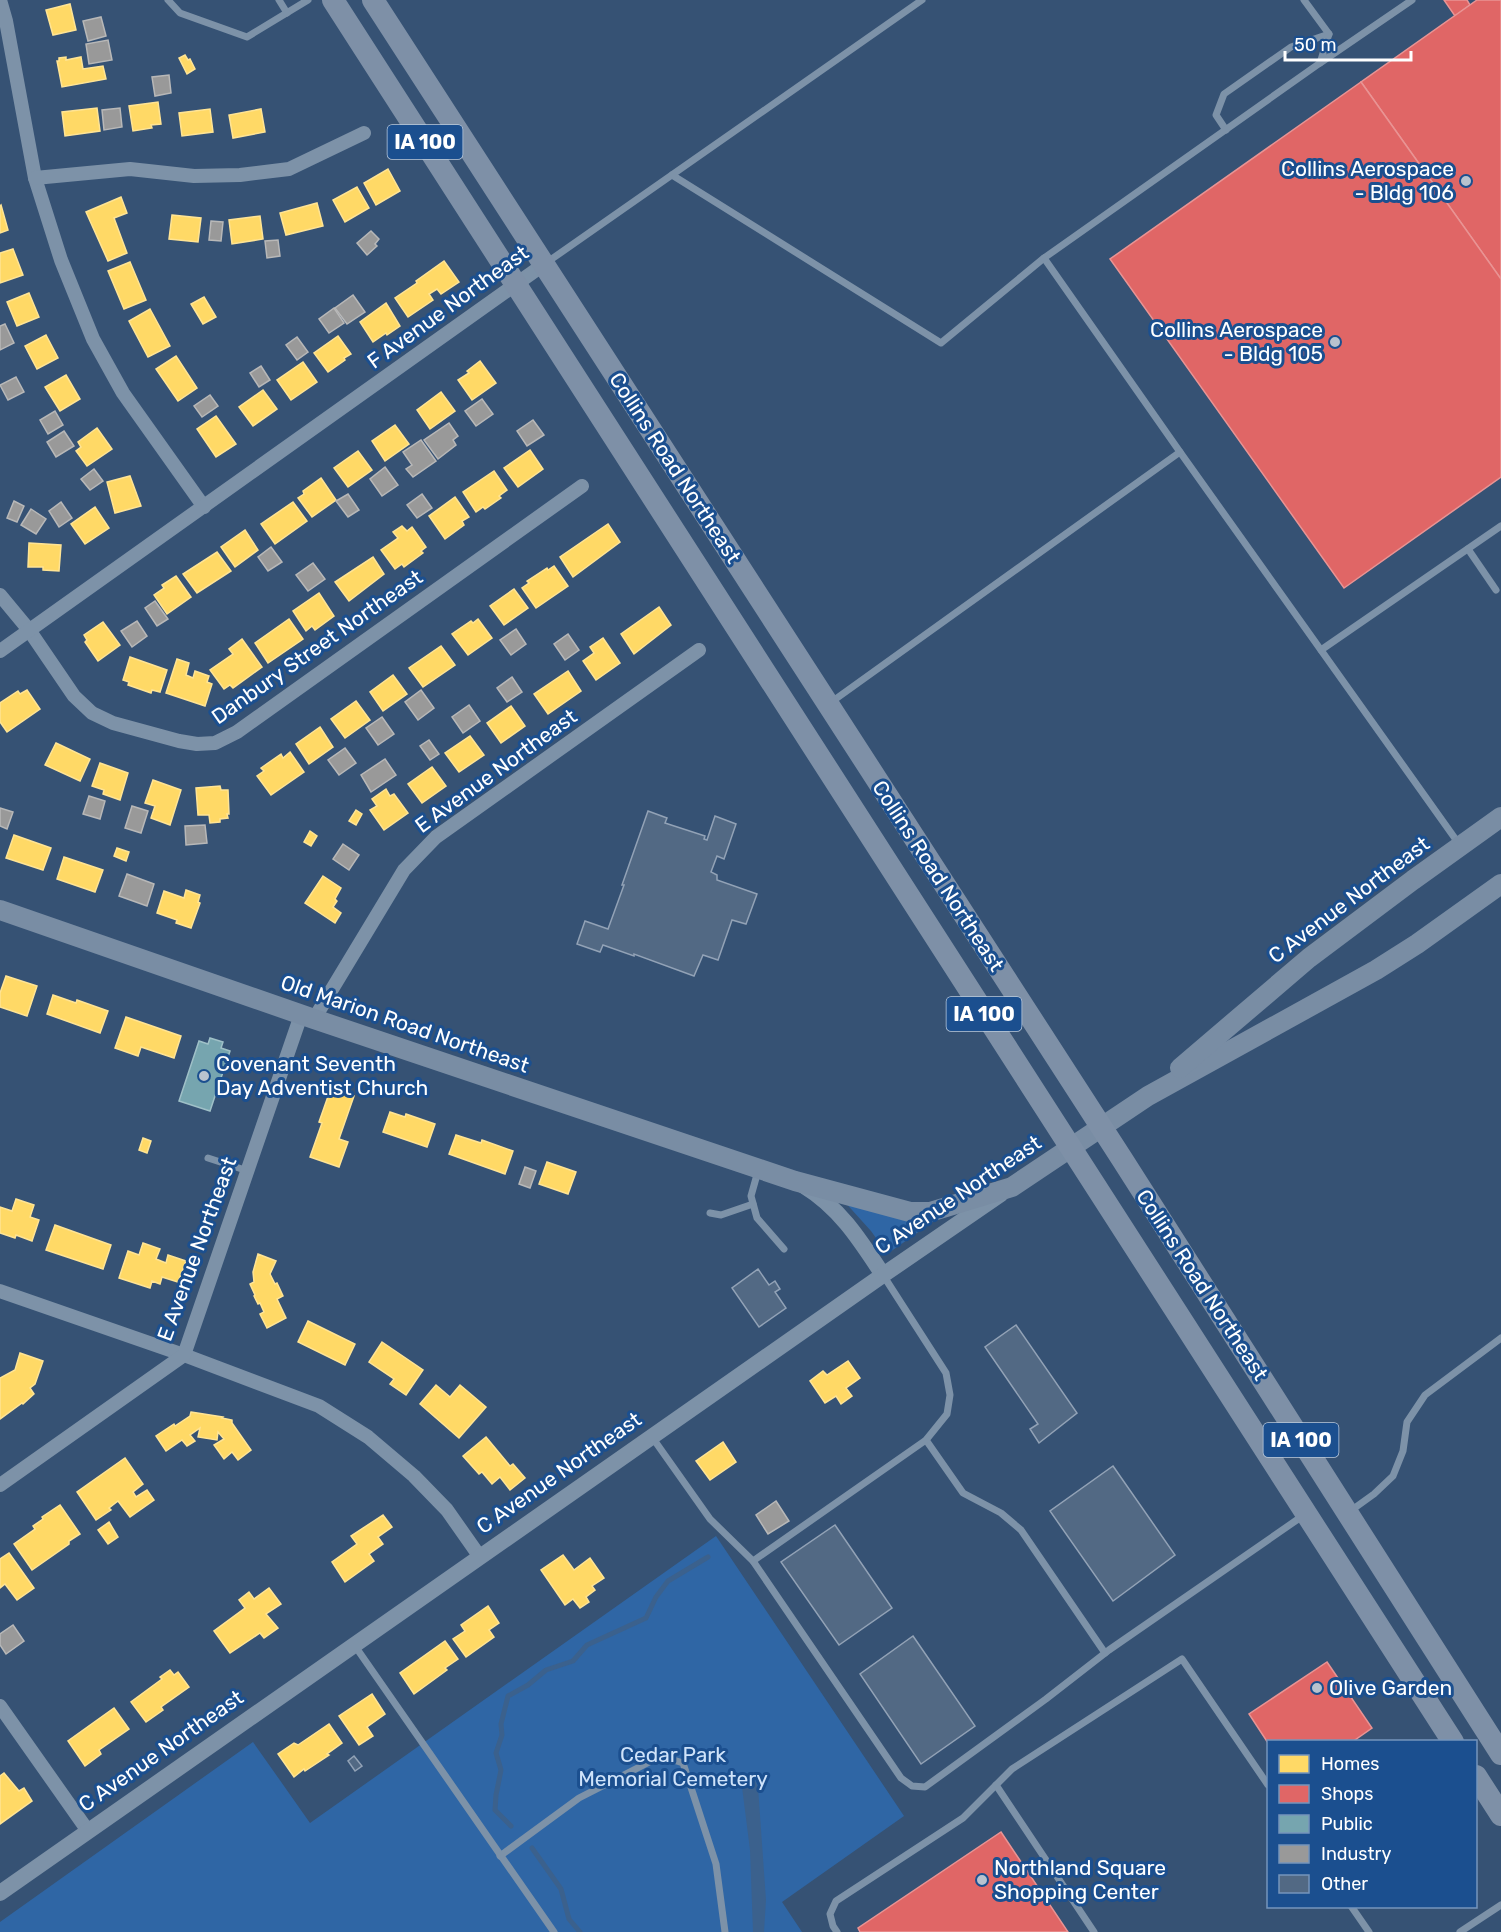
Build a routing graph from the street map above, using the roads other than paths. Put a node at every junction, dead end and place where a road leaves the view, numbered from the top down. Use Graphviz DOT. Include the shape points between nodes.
graph roads {
  1 [pos="0,0"];
  2 [pos="168,0"];
  3 [pos="279,0"];
  4 [pos="308,0"];
  5 [pos="333,0"];
  6 [pos="373,0"];
  7 [pos="922,0"];
  8 [pos="1304,0"];
  9 [pos="1412,0"];
  10 [pos="287,13"];
  11 [pos="1329,34"];
  12 [pos="1320,63"];
  13 [pos="1226,130"];
  14 [pos="364,133"];
  15 [pos="672,175"];
  16 [pos="35,178"];
  17 [pos="1044,258"];
  18 [pos="543,265"];
  19 [pos="517,284"];
  20 [pos="1180,452"];
  21 [pos="582,486"];
  22 [pos="204,507"];
  23 [pos="1501,526"];
  24 [pos="1468,549"];
  25 [pos="1496,590"];
  26 [pos="0,595"];
  27 [pos="29,630"];
  28 [pos="699,650"];
  29 [pos="1321,650"];
  30 [pos="0,651"];
  31 [pos="828,704"];
  32 [pos="1501,817"];
  33 [pos="1461,846"];
  34 [pos="1501,884"];
  35 [pos="0,910"];
  36 [pos="308,1017"];
  37 [pos="1148,1096"];
  38 [pos="1100,1128"];
  39 [pos="1070,1148"];
  40 [pos="208,1158"];
  41 [pos="759,1169"];
  42 [pos="248,1171"];
  43 [pos="795,1181"];
  44 [pos="1011,1187"];
  45 [pos="753,1204"];
  46 [pos="710,1213"];
  47 [pos="784,1249"];
  48 [pos="883,1275"];
  49 [pos="0,1291"];
  50 [pos="1501,1338"];
  51 [pos="184,1355"];
  52 [pos="652,1437"];
  53 [pos="926,1440"];
  54 [pos="0,1485"];
  55 [pos="1306,1513"];
  56 [pos="1347,1513"];
  57 [pos="480,1557"];
  58 [pos="753,1561"];
  59 [pos="354,1645"];
  60 [pos="1105,1653"];
  61 [pos="0,1706"];
  62 [pos="1452,1740"];
  63 [pos="1501,1754"];
  64 [pos="1477,1778"];
  65 [pos="1267,1782"];
  66 [pos="996,1785"];
  67 [pos="1501,1815"];
  68 [pos="88,1832"];
  69 [pos="500,1856"];
  70 [pos="0,1893"];
  71 [pos="1501,1905"];
  72 [pos="1352,1908"];
  73 [pos="554,1932"];
  74 [pos="725,1932"];
  75 [pos="837,1932"];
  76 [pos="1094,1932"];
  77 [pos="1369,1932"];
  78 [pos="1460,1932"];
  1 -- 16 [label="street"];
  2 -- 10 [label="lane" via="180,13 247,37"];
  3 -- 10 [label="lane"];
  4 -- 10 [label="lane"];
  5 -- 19 [label="highway, Collins Road Northeast / IA 100"];
  6 -- 18 [label="highway, Collins Road Northeast / IA 100"];
  7 -- 15 [label="lane, F Avenue Northeast"];
  8 -- 11 [label="lane"];
  9 -- 12 [label="lane"];
  11 -- 12 [label="lane"];
  11 -- 13 [label="lane" via="1291,47 1224,94 1216,115"];
  12 -- 13 [label="lane"];
  13 -- 17 [label="lane"];
  14 -- 16 [label="street" via="289,169 194,176 130,169"];
  15 -- 17 [label="lane" via="942,344"];
  15 -- 18 [label="lane, F Avenue Northeast"];
  16 -- 22 [label="street" via="61,260 93,339 123,393"];
  17 -- 20 [label="lane"];
  18 -- 19 [label="street, F Avenue Northeast"];
  18 -- 31 [label="highway, Collins Road Northeast / IA 100"];
  19 -- 22 [label="street, F Avenue Northeast"];
  19 -- 39 [label="highway, Collins Road Northeast / IA 100"];
  20 -- 29 [label="lane"];
  20 -- 31 [label="lane"];
  21 -- 27 [label="street, Danbury Street Northeast" via="237,732 215,742 179,741 113,723 92,713 75,696"];
  22 -- 27 [label="street, F Avenue Northeast"];
  23 -- 24 [label="lane"];
  24 -- 25 [label="lane"];
  24 -- 29 [label="lane"];
  26 -- 27 [label="street, Danbury Street Northeast"];
  27 -- 30 [label="street, F Avenue Northeast"];
  28 -- 36 [label="street, E Avenue Northeast" via="436,837 404,870"];
  29 -- 33 [label="lane"];
  31 -- 38 [label="highway, Collins Road Northeast / IA 100"];
  32 -- 33 [label="main road, C Avenue Northeast"];
  33 -- 37 [label="main road, C Avenue Northeast" via="1309,958"];
  34 -- 37 [label="main road, C Avenue Northeast" via="1376,970"];
  35 -- 36 [label="main road, Old Marion Road Northeast"];
  36 -- 41 [label="main road, Old Marion Road Northeast"];
  36 -- 42 [label="street, E Avenue Northeast"];
  37 -- 38 [label="main road, C Avenue Northeast"];
  38 -- 39 [label="main road, C Avenue Northeast"];
  38 -- 56 [label="highway, Collins Road Northeast / IA 100"];
  39 -- 44 [label="main road, C Avenue Northeast"];
  39 -- 55 [label="highway, Collins Road Northeast / IA 100"];
  40 -- 42 [label="lane"];
  41 -- 43 [label="main road, Old Marion Road Northeast"];
  41 -- 45 [label="lane" via="751,1196"];
  42 -- 51 [label="street, E Avenue Northeast"];
  43 -- 44 [label="main road, Old Marion Road Northeast" via="910,1212 930,1212"];
  43 -- 48 [label="street, Old Marion Road Northeast" via="845,1219"];
  44 -- 48 [label="street, C Avenue Northeast"];
  45 -- 46 [label="lane" via="721,1215"];
  45 -- 47 [label="lane" via="757,1218"];
  48 -- 52 [label="street, C Avenue Northeast"];
  48 -- 53 [label="lane" via="946,1373 950,1395 947,1414"];
  49 -- 51 [label="street"];
  50 -- 56 [label="lane" via="1425,1395 1407,1422 1403,1451 1393,1476"];
  51 -- 54 [label="street, E Avenue Northeast"];
  51 -- 57 [label="street" via="319,1406 368,1437 447,1510"];
  52 -- 57 [label="street, C Avenue Northeast"];
  52 -- 58 [label="lane" via="710,1519"];
  53 -- 58 [label="lane"];
  53 -- 60 [label="lane" via="963,1493 1001,1513 1021,1530"];
  55 -- 60 [label="lane"];
  55 -- 62 [label="highway, Collins Road Northeast / IA 100"];
  56 -- 63 [label="highway, Collins Road Northeast / IA 100"];
  57 -- 59 [label="street, C Avenue Northeast"];
  58 -- 60 [label="lane" via="901,1778 912,1786 925,1787"];
  59 -- 68 [label="street, C Avenue Northeast"];
  59 -- 69 [label="lane"];
  61 -- 68 [label="street"];
  64 -- 67 [label="highway"];
  65 -- 66 [label="lane" via="1182,1659 1012,1769"];
  66 -- 75 [label="lane" via="963,1818 836,1900 830,1914"];
  66 -- 76 [label="lane"];
  68 -- 70 [label="street, C Avenue Northeast"];
  69 -- 73 [label="lane"];
  69 -- 74 [label="lane" via="579,1798 661,1756 683,1763 716,1864"];
  71 -- 78 [label="lane"];
  72 -- 77 [label="lane"];
}
